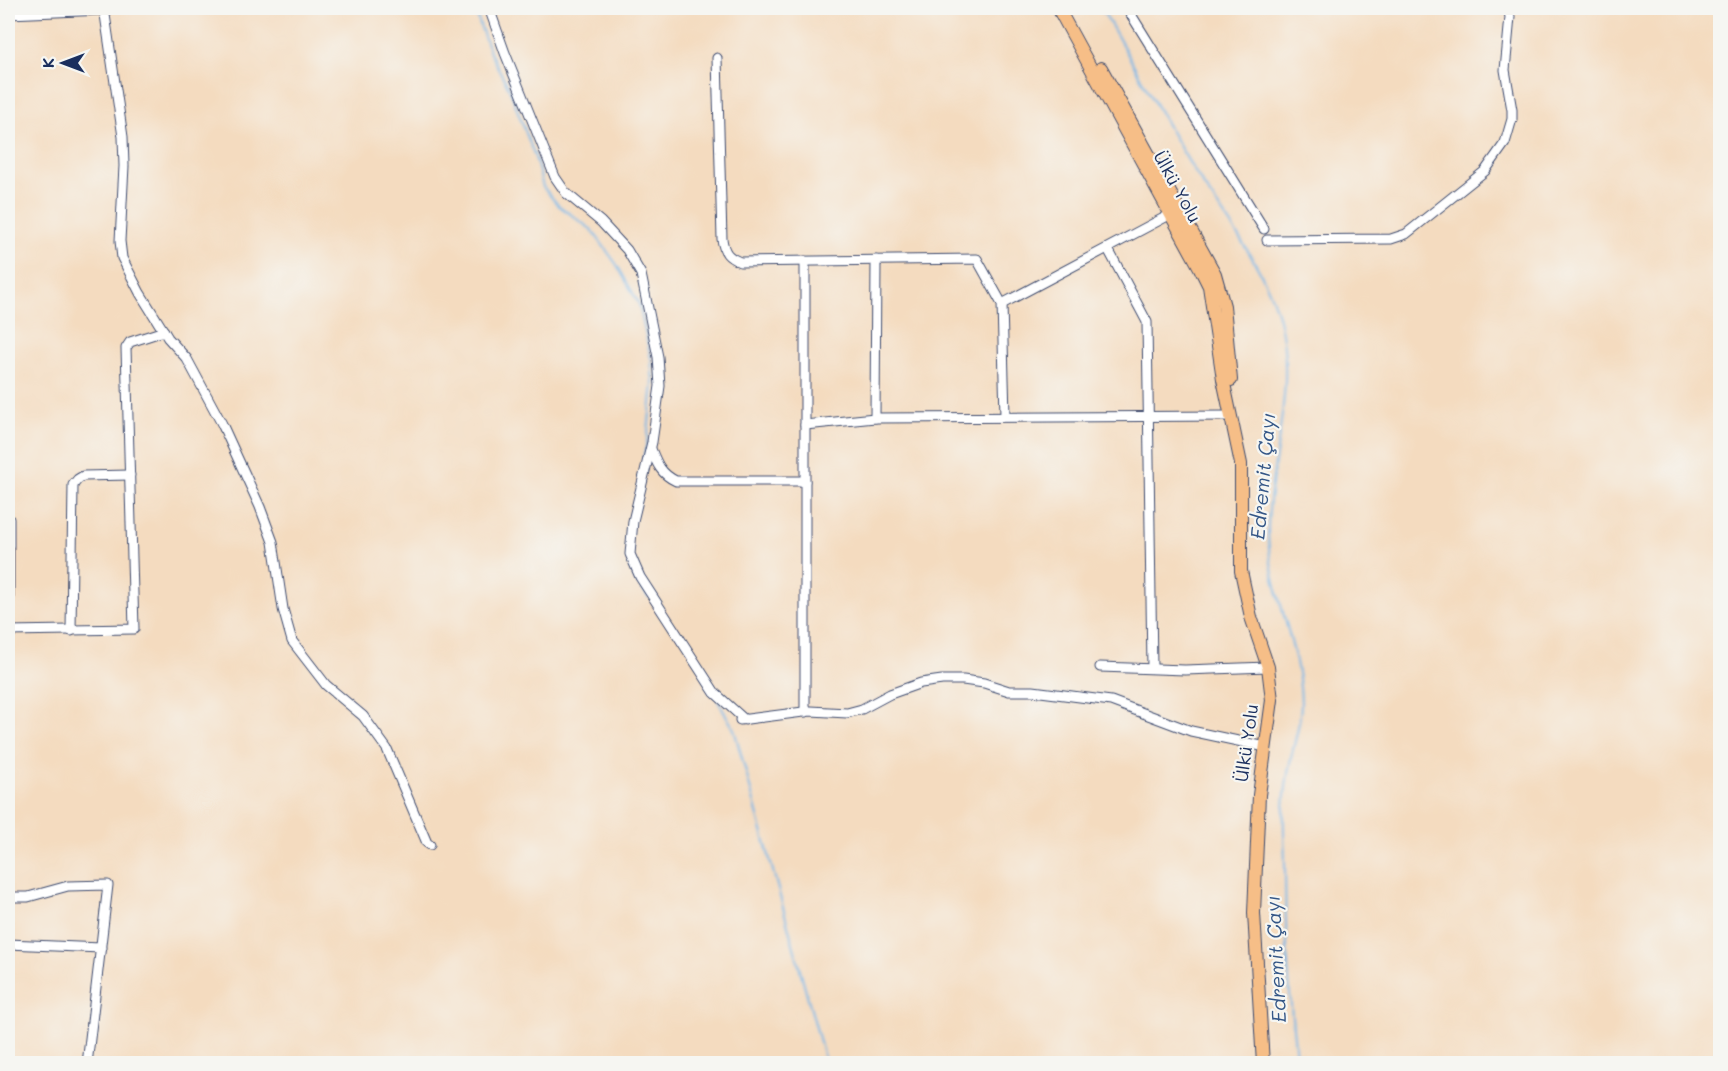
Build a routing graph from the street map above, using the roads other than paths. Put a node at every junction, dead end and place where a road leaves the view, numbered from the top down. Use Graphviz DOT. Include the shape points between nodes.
graph roads {
  1 [pos="489,8"];
  2 [pos="1058,8"];
  3 [pos="1068,8"];
  4 [pos="1127,8"];
  5 [pos="1508,8"];
  6 [pos="104,9"];
  7 [pos="21,10"];
  8 [pos="8,14"];
  9 [pos="717,58"];
  10 [pos="1175,211"];
  11 [pos="1264,229"];
  12 [pos="1267,240"];
  13 [pos="1107,249"];
  14 [pos="876,260"];
  15 [pos="805,261"];
  16 [pos="1002,304"];
  17 [pos="164,331"];
  18 [pos="1005,416"];
  19 [pos="1230,416"];
  20 [pos="1149,417"];
  21 [pos="875,418"];
  22 [pos="805,425"];
  23 [pos="651,448"];
  24 [pos="130,475"];
  25 [pos="805,481"];
  26 [pos="9,519"];
  27 [pos="71,631"];
  28 [pos="8,632"];
  29 [pos="1100,667"];
  30 [pos="1268,667"];
  31 [pos="1152,668"];
  32 [pos="805,712"];
  33 [pos="1266,747"];
  34 [pos="430,845"];
  35 [pos="8,897"];
  36 [pos="8,944"];
  37 [pos="101,948"];
  38 [pos="87,1064"];
  39 [pos="1263,1064"];
  1 -- 23 [label="street" via="555,177 566,193 627,250 640,274 658,357 660,386"];
  2 -- 10 [label="main road, Ülkü Yolu"];
  3 -- 10 [label="main road, Ülkü Yolu"];
  4 -- 11 [label="street"];
  5 -- 12 [label="street" via="1505,70 1512,119 1505,143 1485,171 1406,234 1390,239"];
  6 -- 7 [label="street"];
  6 -- 17 [label="street" via="123,137 122,258"];
  7 -- 8 [label="street"];
  9 -- 15 [label="street" via="724,250 729,258 741,262"];
  10 -- 13 [label="street"];
  10 -- 19 [label="main road, Ülkü Yolu" via="1211,266 1221,290 1231,379"];
  13 -- 16 [label="street"];
  13 -- 20 [label="street" via="1148,322"];
  14 -- 15 [label="street"];
  14 -- 16 [label="street" via="977,260"];
  14 -- 21 [label="street"];
  15 -- 22 [label="street"];
  16 -- 18 [label="street"];
  17 -- 24 [label="street" via="130,342 126,348"];
  17 -- 34 [label="street" via="187,359 260,507 273,542 292,641 326,685 363,716 387,748"];
  18 -- 20 [label="street"];
  18 -- 21 [label="street"];
  19 -- 20 [label="street"];
  19 -- 30 [label="main road, Ülkü Yolu" via="1241,464 1241,571"];
  20 -- 31 [label="street"];
  21 -- 22 [label="street"];
  22 -- 25 [label="street"];
  23 -- 25 [label="street" via="665,475 676,481"];
  23 -- 32 [label="street" via="633,521 630,554 640,577 715,693 743,720"];
  24 -- 27 [label="street" via="83,476 73,485"];
  24 -- 27 [label="street" via="134,629"];
  25 -- 32 [label="street"];
  26 -- 28 [label="street"];
  27 -- 28 [label="street"];
  29 -- 31 [label="street"];
  30 -- 31 [label="street"];
  30 -- 33 [label="main road, Ülkü Yolu" via="1272,700"];
  32 -- 33 [label="street" via="847,713 921,683 963,680 1009,691 1111,701 1191,731"];
  33 -- 39 [label="main road, Ülkü Yolu" via="1259,795 1254,913"];
  35 -- 37 [label="street" via="28,897 68,886 108,885"];
  36 -- 37 [label="street"];
  37 -- 38 [label="street"];
}
